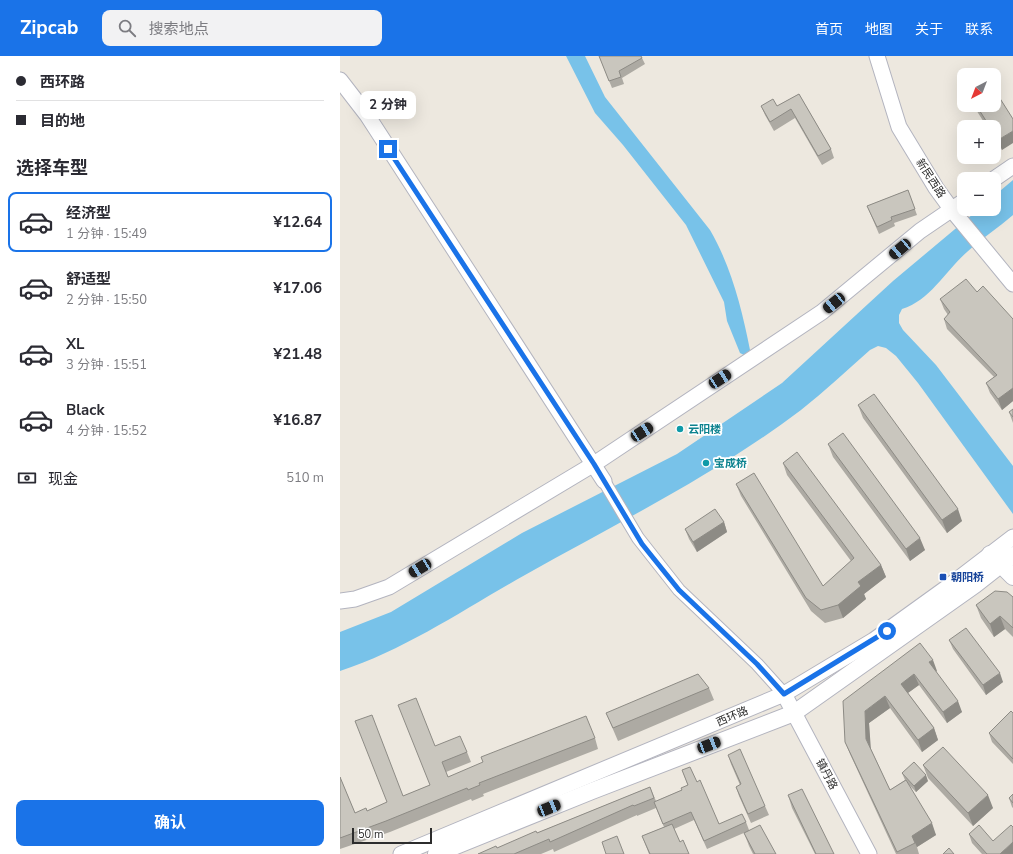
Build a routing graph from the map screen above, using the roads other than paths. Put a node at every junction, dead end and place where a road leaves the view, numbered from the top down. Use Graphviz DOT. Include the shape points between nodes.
graph roads {
  1 [pos="877,56"];
  2 [pos="340,80"];
  3 [pos="1013,166"];
  4 [pos="1001,174"];
  5 [pos="957,208"];
  6 [pos="953,212"];
  7 [pos="1013,284"];
  8 [pos="594,464"];
  9 [pos="604,481"];
  10 [pos="1013,537"];
  11 [pos="1013,555"];
  12 [pos="995,560"];
  13 [pos="1013,577"];
  14 [pos="340,601"];
  15 [pos="784,694"];
  16 [pos="794,713"];
  17 [pos="401,854"];
  18 [pos="436,854"];
  19 [pos="869,854"];
  1 -- 6 [label="street, 新民西路" via="899,127"];
  2 -- 8 [label="street" via="367,116"];
  3 -- 4 [label="street"];
  5 -- 6 [label="street"];
  6 -- 7 [label="street, 新民西路"];
  6 -- 8 [label="street" via="920,232 822,312"];
  8 -- 9 [label="street"];
  8 -- 14 [label="street" via="389,587 355,599"];
  9 -- 15 [label="street" via="638,538 679,590 757,664"];
  10 -- 12 [label="street, 西环路"];
  11 -- 12 [label="main road, 西环路"];
  12 -- 13 [label="main road"];
  12 -- 15 [label="street, 西环路" via="950,586 874,640"];
  12 -- 16 [label="main road, 西环路"];
  15 -- 16 [label="street, 镇丹路"];
  15 -- 17 [label="street, 西环路"];
  16 -- 18 [label="main road, 西环路"];
  16 -- 19 [label="street, 镇丹路"];
}
